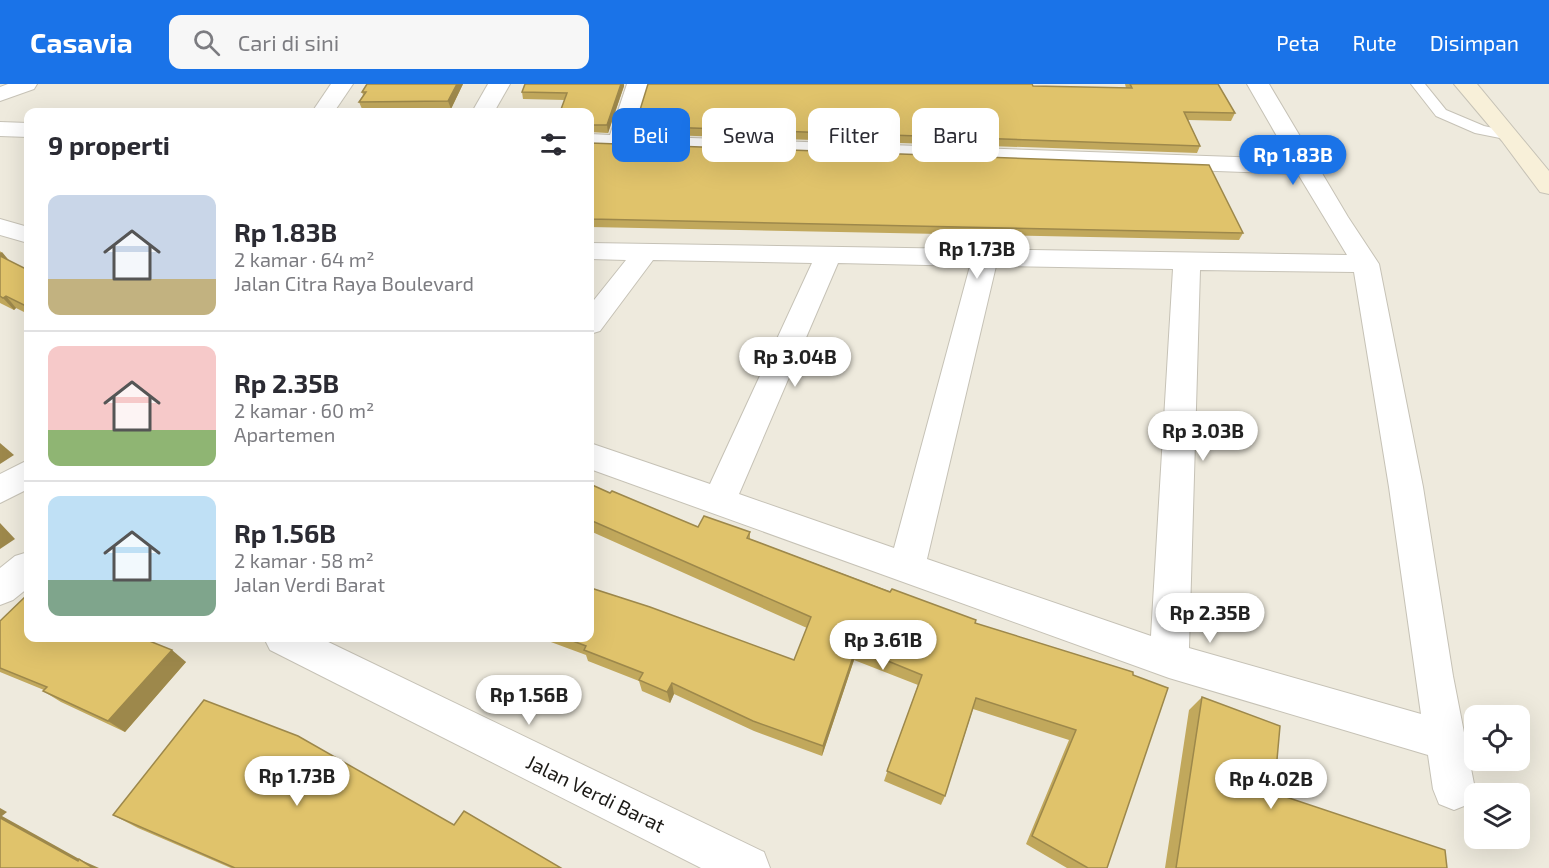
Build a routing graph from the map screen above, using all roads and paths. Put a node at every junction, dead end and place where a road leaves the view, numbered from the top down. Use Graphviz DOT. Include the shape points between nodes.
graph roads {
  1 [pos="26,84"];
  2 [pos="342,84"];
  3 [pos="499,84"];
  4 [pos="638,84"];
  5 [pos="1258,84"];
  6 [pos="1418,84"];
  7 [pos="1465,84"];
  8 [pos="0,95"];
  9 [pos="326,108"];
  10 [pos="485,108"];
  11 [pos="630,108"];
  12 [pos="0,129"];
  13 [pos="24,130"];
  14 [pos="1510,136"];
  15 [pos="594,141"];
  16 [pos="612,142"];
  17 [pos="690,145"];
  18 [pos="1307,167"];
  19 [pos="1549,187"];
  20 [pos="0,226"];
  21 [pos="24,234"];
  22 [pos="594,251"];
  23 [pos="646,252"];
  24 [pos="828,256"];
  25 [pos="985,258"];
  26 [pos="1187,262"];
  27 [pos="1366,264"];
  28 [pos="594,319"];
  29 [pos="594,457"];
  30 [pos="24,475"];
  31 [pos="0,490"];
  32 [pos="719,501"];
  33 [pos="907,568"];
  34 [pos="24,570"];
  35 [pos="0,589"];
  36 [pos="291,642"];
  37 [pos="1169,660"];
  38 [pos="1446,741"];
  39 [pos="1454,789"];
  40 [pos="748,868"];
  1 -- 8 [label="street"];
  2 -- 9 [label="street"];
  3 -- 10 [label="street"];
  4 -- 11 [label="street"];
  5 -- 18 [label="street"];
  6 -- 14 [label="lane" via="1441,113 1479,130"];
  7 -- 14 [label="main road"];
  12 -- 13 [label="street"];
  14 -- 19 [label="main road"];
  15 -- 16 [label="street"];
  17 -- 18 [label="street"];
  18 -- 27 [label="street"];
  20 -- 21 [label="street"];
  22 -- 23 [label="street"];
  23 -- 24 [label="street"];
  23 -- 28 [label="street"];
  24 -- 25 [label="street"];
  24 -- 32 [label="street"];
  25 -- 26 [label="street"];
  25 -- 33 [label="street"];
  26 -- 27 [label="street"];
  26 -- 37 [label="street"];
  27 -- 38 [label="street"];
  29 -- 32 [label="street"];
  30 -- 31 [label="street"];
  32 -- 33 [label="street"];
  33 -- 37 [label="street"];
  34 -- 35 [label="street"];
  36 -- 40 [label="street, Jalan Verdi Barat"];
  37 -- 38 [label="street"];
  38 -- 39 [label="street"];
}
